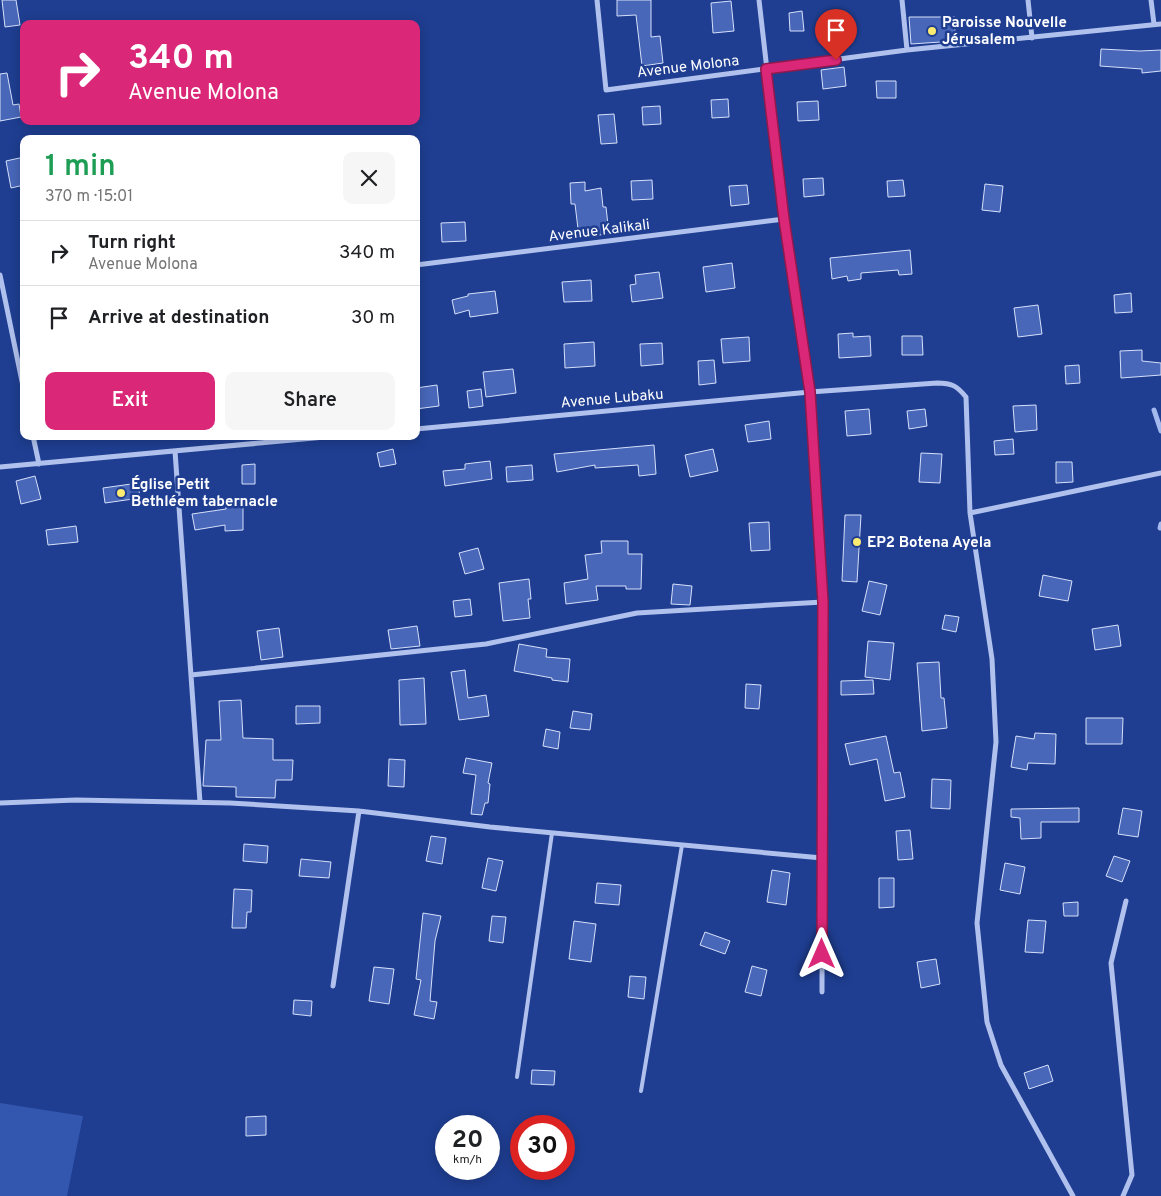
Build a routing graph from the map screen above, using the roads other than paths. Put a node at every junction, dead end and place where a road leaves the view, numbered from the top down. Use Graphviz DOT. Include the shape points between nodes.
graph roads {
  1 [pos="597,0"];
  2 [pos="759,0"];
  3 [pos="902,0"];
  4 [pos="1028,0"];
  5 [pos="1151,0"];
  6 [pos="1154,24"];
  7 [pos="1161,24"];
  8 [pos="1032,38"];
  9 [pos="907,50"];
  10 [pos="766,69"];
  11 [pos="784,219"];
  12 [pos="420,265"];
  13 [pos="0,275"];
  14 [pos="20,372"];
  15 [pos="810,392"];
  16 [pos="420,429"];
  17 [pos="34,440"];
  18 [pos="293,440"];
  19 [pos="175,451"];
  20 [pos="39,464"];
  21 [pos="0,467"];
  22 [pos="1161,473"];
  23 [pos="970,513"];
  24 [pos="823,602"];
  25 [pos="191,675"];
  26 [pos="200,802"];
  27 [pos="0,803"];
  28 [pos="359,811"];
  29 [pos="552,833"];
  30 [pos="682,845"];
  31 [pos="822,858"];
  32 [pos="1126,901"];
  33 [pos="333,986"];
  34 [pos="822,992"];
  35 [pos="517,1077"];
  36 [pos="641,1091"];
  37 [pos="1073,1196"];
  38 [pos="1123,1196"];
  1 -- 10 [label="street, Avenue Molona" via="606,90"];
  2 -- 10 [label="street"];
  3 -- 9 [label="street"];
  4 -- 8 [label="street"];
  5 -- 6 [label="street"];
  6 -- 7 [label="street, Avenue Molona"];
  6 -- 8 [label="street, Avenue Molona"];
  8 -- 9 [label="street, Avenue Molona"];
  9 -- 10 [label="street, Avenue Molona"];
  10 -- 11 [label="street"];
  11 -- 12 [label="street, Avenue Kalikali"];
  11 -- 15 [label="street"];
  13 -- 14 [label="street"];
  15 -- 16 [label="street, Avenue Lubaku"];
  15 -- 23 [label="street, Avenue Lubaku" via="938,383 950,383 959,388 966,397"];
  15 -- 24 [label="street"];
  17 -- 20 [label="street"];
  18 -- 19 [label="street"];
  19 -- 20 [label="street"];
  19 -- 25 [label="street"];
  20 -- 21 [label="street"];
  22 -- 23 [label="street"];
  23 -- 37 [label="street, Avenue Lubaku" via="992,659 996,742 977,923 987,1022 1001,1065"];
  24 -- 25 [label="street" via="638,613 486,644"];
  24 -- 31 [label="street"];
  25 -- 26 [label="street"];
  26 -- 27 [label="street" via="76,800"];
  26 -- 28 [label="street"];
  28 -- 29 [label="street"];
  28 -- 33 [label="street"];
  29 -- 30 [label="street"];
  29 -- 35 [label="lane"];
  30 -- 31 [label="street"];
  30 -- 36 [label="lane"];
  31 -- 34 [label="street"];
  32 -- 38 [label="street" via="1111,963 1132,1175"];
}
